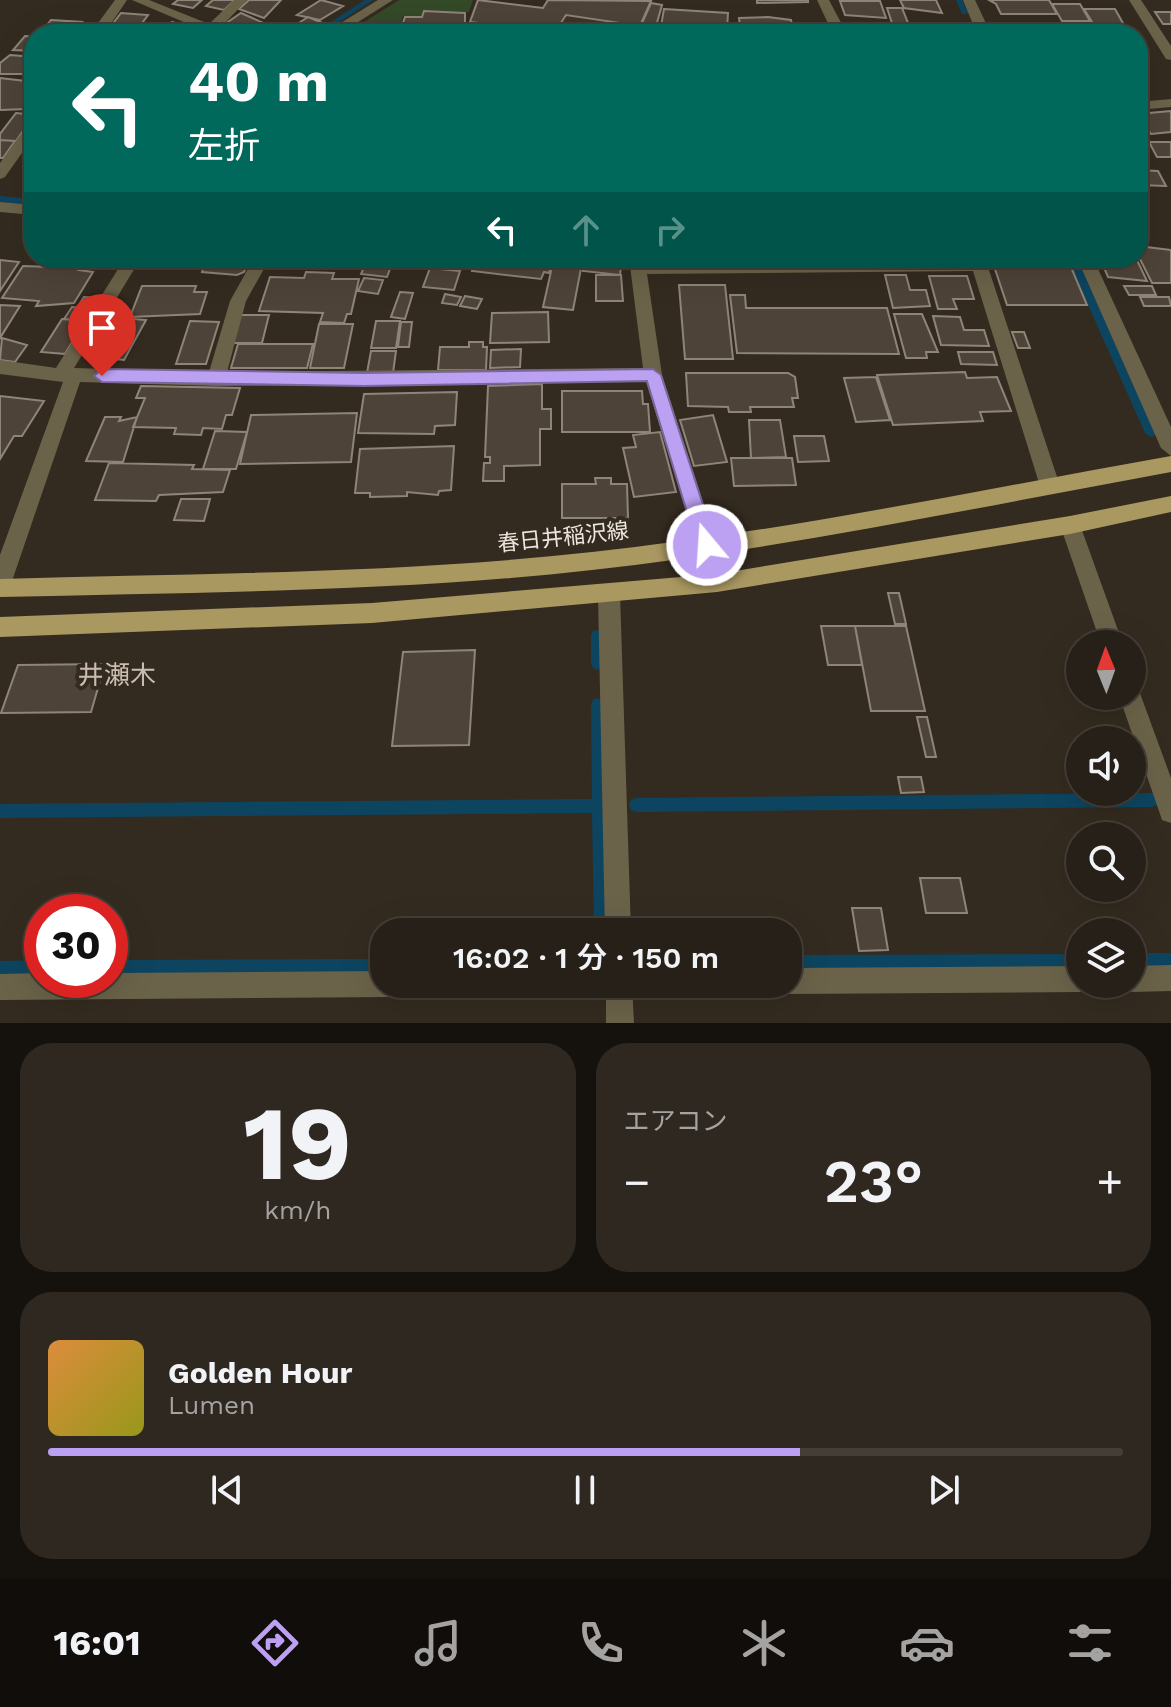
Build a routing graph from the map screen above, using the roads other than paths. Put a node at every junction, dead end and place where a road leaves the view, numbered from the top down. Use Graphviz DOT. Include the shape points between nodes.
graph roads {
  1 [pos="121,0"];
  2 [pos="138,0"];
  3 [pos="241,0"];
  4 [pos="387,0"];
  5 [pos="823,0"];
  6 [pos="969,0"];
  7 [pos="1135,0"];
  8 [pos="104,24"];
  9 [pos="200,24"];
  10 [pos="223,24"];
  11 [pos="347,24"];
  12 [pos="835,24"];
  13 [pos="980,24"];
  14 [pos="1171,56"];
  15 [pos="1171,103"];
  16 [pos="1148,105"];
  17 [pos="24,141"];
  18 [pos="0,174"];
  19 [pos="0,207"];
  20 [pos="24,209"];
  21 [pos="127,268"];
  22 [pos="256,268"];
  23 [pos="639,268"];
  24 [pos="979,268"];
  25 [pos="1090,268"];
  26 [pos="0,367"];
  27 [pos="67,375"];
  28 [pos="653,375"];
  29 [pos="216,379"];
  30 [pos="1171,448"];
  31 [pos="1171,464"];
  32 [pos="1050,486"];
  33 [pos="1171,504"];
  34 [pos="1070,525"];
  35 [pos="707,545"];
  36 [pos="0,586"];
  37 [pos="609,594"];
  38 [pos="0,627"];
  39 [pos="1107,630"];
  40 [pos="1135,710"];
  41 [pos="1171,811"];
  42 [pos="618,918"];
  43 [pos="1171,978"];
  44 [pos="1066,979"];
  45 [pos="1146,979"];
  46 [pos="802,981"];
  47 [pos="370,984"];
  48 [pos="0,987"];
  49 [pos="619,998"];
  50 [pos="620,1023"];
  1 -- 8 [label="street"];
  2 -- 9 [label="street"];
  3 -- 10 [label="street"];
  4 -- 11 [label="street"];
  5 -- 12 [label="street"];
  6 -- 13 [label="street"];
  7 -- 14 [label="street"];
  15 -- 16 [label="street"];
  17 -- 18 [label="street"];
  19 -- 20 [label="street"];
  21 -- 27 [label="street"];
  22 -- 29 [label="street" via="238,301"];
  23 -- 28 [label="street"];
  24 -- 32 [label="street"];
  25 -- 30 [label="street"];
  26 -- 27 [label="street"];
  27 -- 29 [label="street"];
  27 -- 36 [label="street"];
  28 -- 29 [label="street"];
  28 -- 35 [label="street"];
  31 -- 32 [label="main road, 春日井稲沢線"];
  32 -- 35 [label="main road, 春日井稲沢線"];
  33 -- 34 [label="main road"];
  34 -- 37 [label="main road" via="717,583"];
  34 -- 39 [label="street"];
  35 -- 36 [label="main road, 春日井稲沢線" via="592,561 382,576"];
  37 -- 38 [label="main road" via="372,613"];
  37 -- 42 [label="street"];
  40 -- 41 [label="street"];
  43 -- 45 [label="street"];
  44 -- 46 [label="street"];
  47 -- 48 [label="street"];
  49 -- 50 [label="street"];
}
